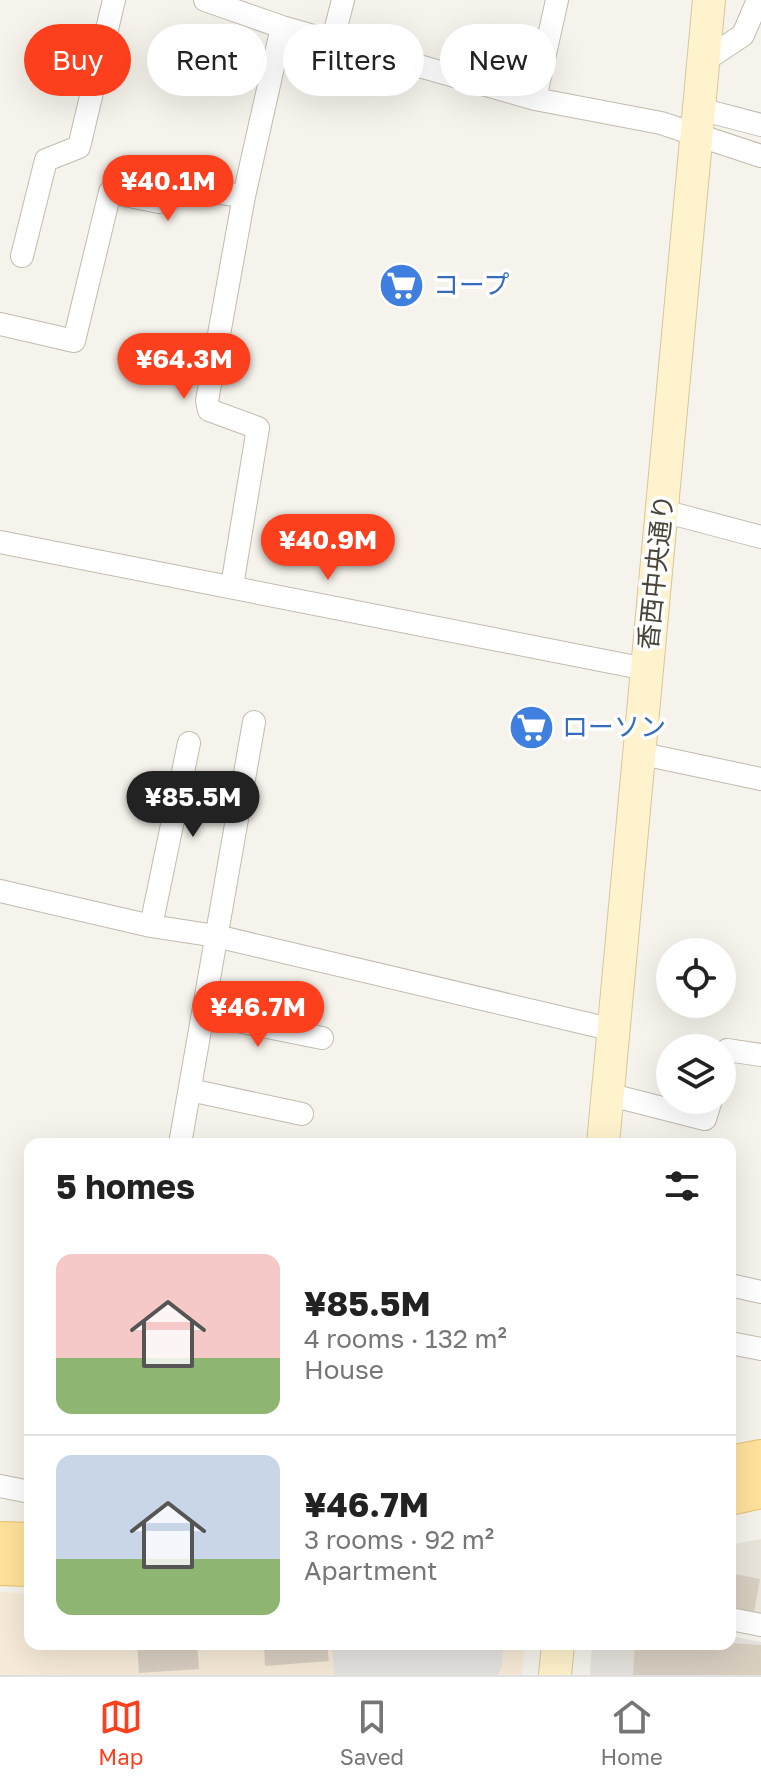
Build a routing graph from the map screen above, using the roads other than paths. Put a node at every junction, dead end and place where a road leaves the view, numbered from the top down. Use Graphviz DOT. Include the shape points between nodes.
graph roads {
  1 [pos="114,0"];
  2 [pos="205,0"];
  3 [pos="343,0"];
  4 [pos="557,0"];
  5 [pos="709,0"];
  6 [pos="758,0"];
  7 [pos="272,15"];
  8 [pos="295,24"];
  9 [pos="337,24"];
  10 [pos="704,61"];
  11 [pos="424,66"];
  12 [pos="535,99"];
  13 [pos="699,122"];
  14 [pos="761,125"];
  15 [pos="761,156"];
  16 [pos="244,196"];
  17 [pos="22,256"];
  18 [pos="0,324"];
  19 [pos="663,511"];
  20 [pos="761,537"];
  21 [pos="0,542"];
  22 [pos="232,586"];
  23 [pos="646,669"];
  24 [pos="254,722"];
  25 [pos="189,743"];
  26 [pos="638,753"];
  27 [pos="761,779"];
  28 [pos="0,891"];
  29 [pos="151,926"];
  30 [pos="216,936"];
  31 [pos="203,1014"];
  32 [pos="614,1030"];
  33 [pos="322,1038"];
  34 [pos="736,1051"];
  35 [pos="761,1055"];
  36 [pos="190,1090"];
  37 [pos="607,1094"];
  38 [pos="656,1106"];
  39 [pos="302,1114"];
  40 [pos="685,1114"];
  41 [pos="707,1114"];
  42 [pos="181,1138"];
  43 [pos="603,1138"];
  44 [pos="736,1286"];
  45 [pos="761,1292"];
  46 [pos="736,1344"];
  47 [pos="761,1349"];
  48 [pos="761,1457"];
  49 [pos="736,1462"];
  50 [pos="0,1486"];
  51 [pos="24,1491"];
  52 [pos="761,1491"];
  53 [pos="736,1497"];
  54 [pos="0,1539"];
  55 [pos="24,1540"];
  56 [pos="0,1568"];
  57 [pos="24,1569"];
  58 [pos="736,1620"];
  59 [pos="761,1625"];
  60 [pos="557,1650"];
  61 [pos="555,1675"];
  1 -- 17 [label="street" via="79,147 46,160"];
  2 -- 7 [label="street"];
  3 -- 9 [label="street"];
  4 -- 12 [label="street"];
  5 -- 10 [label="street, 香西中央通り"];
  6 -- 10 [label="street" via="743,35"];
  7 -- 8 [label="street"];
  7 -- 16 [label="street"];
  10 -- 13 [label="street, 香西中央通り"];
  11 -- 12 [label="street"];
  12 -- 13 [label="street" via="661,123"];
  13 -- 14 [label="street"];
  13 -- 15 [label="street"];
  13 -- 19 [label="street, 香西中央通り"];
  16 -- 18 [label="street" via="173,187 159,202 110,192 74,341"];
  16 -- 22 [label="street" via="207,401 209,410 258,428"];
  19 -- 20 [label="street"];
  19 -- 23 [label="street, 香西中央通り"];
  21 -- 22 [label="street"];
  22 -- 23 [label="street"];
  23 -- 26 [label="street, 香西中央通り"];
  24 -- 30 [label="street"];
  25 -- 29 [label="street"];
  26 -- 27 [label="street"];
  26 -- 32 [label="street, 香西中央通り"];
  28 -- 29 [label="street"];
  29 -- 30 [label="street"];
  30 -- 31 [label="street"];
  30 -- 32 [label="street"];
  31 -- 33 [label="street"];
  31 -- 36 [label="street"];
  32 -- 37 [label="street, 香西中央通り"];
  34 -- 35 [label="street"];
  36 -- 39 [label="street"];
  36 -- 42 [label="street"];
  37 -- 38 [label="street"];
  37 -- 43 [label="street, 香西中央通り"];
  40 -- 41 [label="street" via="705,1119"];
  44 -- 45 [label="street"];
  46 -- 47 [label="street"];
  48 -- 49 [label="main road"];
  50 -- 51 [label="street"];
  52 -- 53 [label="main road"];
  54 -- 55 [label="main road"];
  56 -- 57 [label="main road"];
  58 -- 59 [label="street"];
  60 -- 61 [label="street"];
}
